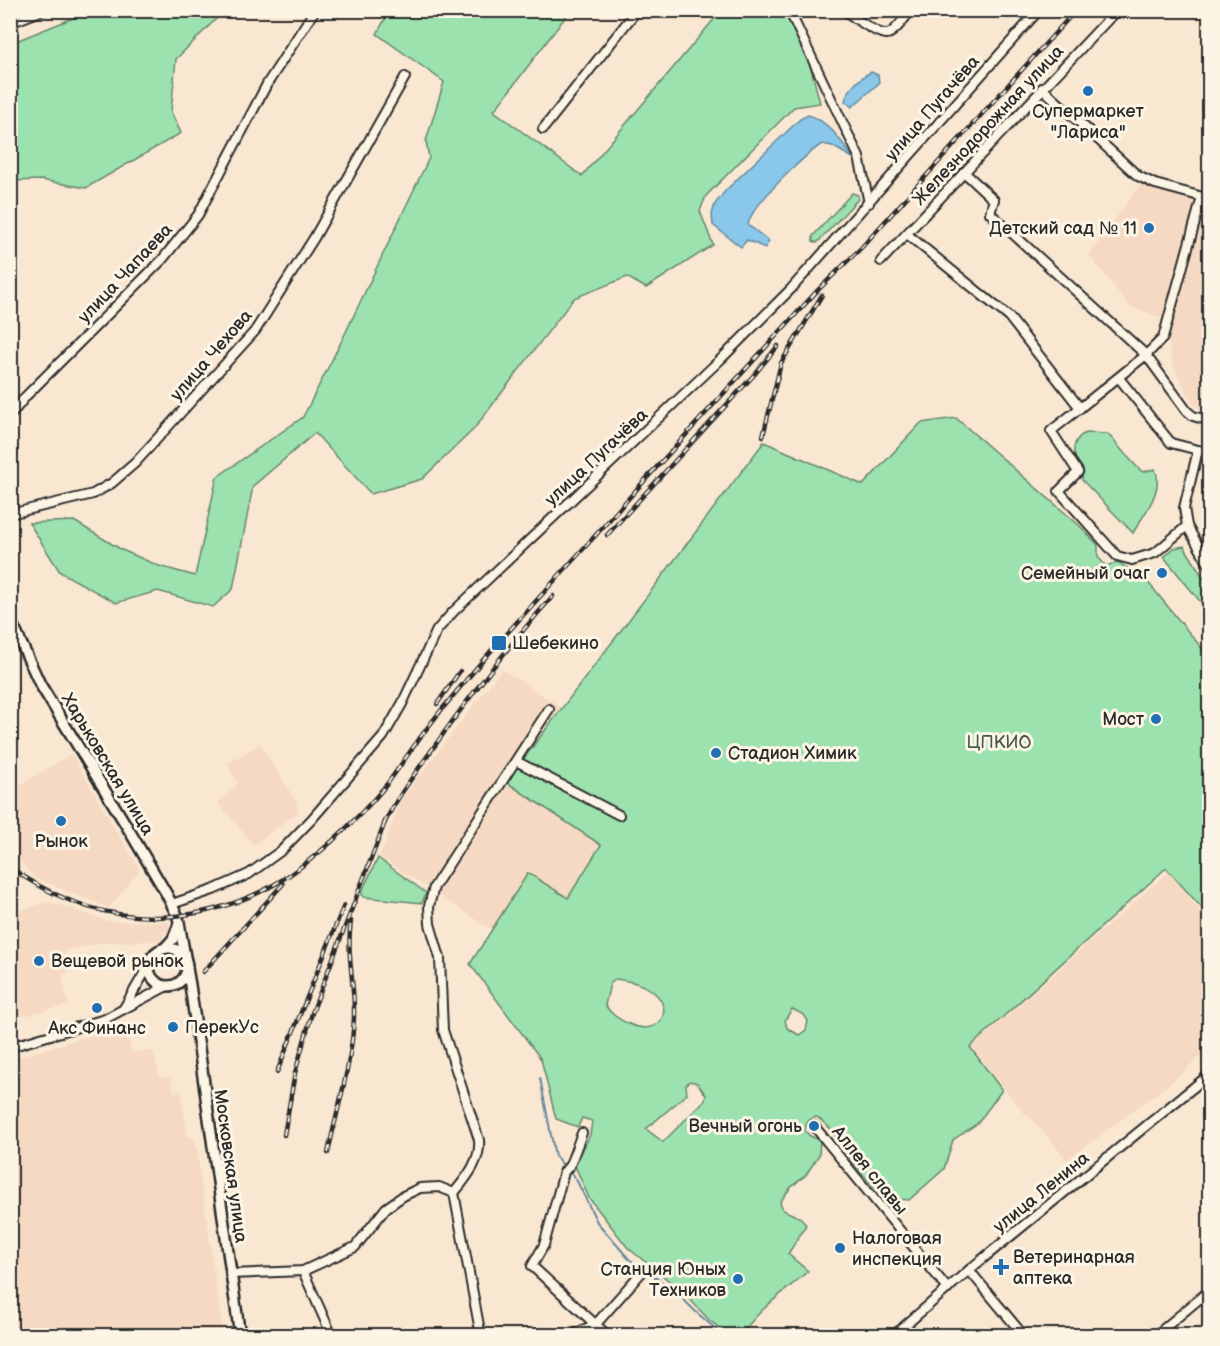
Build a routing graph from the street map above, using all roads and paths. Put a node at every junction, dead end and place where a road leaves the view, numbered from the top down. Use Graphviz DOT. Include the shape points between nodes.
graph roads {
  1 [pos="43,10"];
  2 [pos="315,10"];
  3 [pos="637,10"];
  4 [pos="789,10"];
  5 [pos="844,10"];
  6 [pos="911,10"];
  7 [pos="1039,10"];
  8 [pos="1117,10"];
  9 [pos="10,23"];
  10 [pos="405,77"];
  11 [pos="1042,88"];
  12 [pos="543,129"];
  13 [pos="964,172"];
  14 [pos="1206,198"];
  15 [pos="868,203"];
  16 [pos="907,234"];
  17 [pos="881,261"];
  18 [pos="1146,355"];
  19 [pos="1119,378"];
  20 [pos="1080,408"];
  21 [pos="10,416"];
  22 [pos="1209,421"];
  23 [pos="1198,450"];
  24 [pos="1209,453"];
  25 [pos="10,514"];
  26 [pos="1188,526"];
  27 [pos="1209,566"];
  28 [pos="10,619"];
  29 [pos="549,709"];
  30 [pos="516,761"];
  31 [pos="619,815"];
  32 [pos="172,904"];
  33 [pos="179,924"];
  34 [pos="164,949"];
  35 [pos="186,964"];
  36 [pos="149,965"];
  37 [pos="168,986"];
  38 [pos="192,1000"];
  39 [pos="123,1009"];
  40 [pos="10,1047"];
  41 [pos="1209,1074"];
  42 [pos="814,1126"];
  43 [pos="582,1133"];
  44 [pos="454,1193"];
  45 [pos="969,1270"];
  46 [pos="303,1271"];
  47 [pos="641,1273"];
  48 [pos="230,1274"];
  49 [pos="948,1289"];
  50 [pos="1209,1290"];
  51 [pos="596,1324"];
  52 [pos="240,1335"];
  53 [pos="332,1335"];
  54 [pos="481,1335"];
  55 [pos="570,1335"];
  56 [pos="608,1335"];
  57 [pos="893,1335"];
  58 [pos="1024,1335"];
  59 [pos="1155,1335"];
  1 -- 9 [label="street"];
  2 -- 21 [label="street, улица Чапаева" via="267,84 198,214 162,260"];
  3 -- 12 [label="street"];
  4 -- 15 [label="street" via="859,157"];
  5 -- 6 [label="street" via="886,34"];
  7 -- 15 [label="street, улица Пугачёва"];
  8 -- 11 [label="street, Железнодорожная улица"];
  10 -- 25 [label="street, улица Чехова" via="314,238 247,340 112,483 93,495"];
  11 -- 13 [label="street, Железнодорожная улица"];
  11 -- 14 [label="street" via="1138,176"];
  13 -- 16 [label="street, Железнодорожная улица"];
  13 -- 18 [label="street" via="994,200 990,213"];
  14 -- 18 [label="street" via="1163,338"];
  15 -- 32 [label="street, улица Пугачёва" via="721,359 454,611 438,630 383,737 282,850 249,874"];
  16 -- 17 [label="street, Железнодорожная улица"];
  16 -- 20 [label="street" via="1009,317"];
  18 -- 19 [label="street"];
  18 -- 22 [label="street" via="1187,411"];
  19 -- 20 [label="street"];
  19 -- 23 [label="street" via="1171,443"];
  20 -- 26 [label="street" via="1051,431 1078,471 1059,491 1117,555 1132,560 1155,553"];
  23 -- 24 [label="street"];
  23 -- 26 [label="street" via="1184,508"];
  26 -- 27 [label="street"];
  28 -- 32 [label="main road, Харьковская улица" via="40,684"];
  29 -- 30 [label="street"];
  30 -- 31 [label="street"];
  30 -- 44 [label="street" via="434,887 429,906 440,958 444,1030 480,1149"];
  32 -- 33 [label="main road, Харьковская улица"];
  33 -- 34 [label="main road"];
  33 -- 35 [label="main road, Харьковская улица"];
  34 -- 35 [label="main road" via="178,952"];
  34 -- 36 [label="main road" via="154,955"];
  35 -- 37 [label="main road" via="184,977"];
  35 -- 38 [label="main road, Московская улица"];
  36 -- 37 [label="main road" via="153,979"];
  36 -- 39 [label="street"];
  37 -- 38 [label="main road"];
  37 -- 39 [label="street"];
  38 -- 48 [label="main road, Московская улица"];
  39 -- 40 [label="street" via="105,1019"];
  41 -- 45 [label="street, улица Ленина"];
  42 -- 49 [label="street, Аллея славы"];
  43 -- 51 [label="street" via="544,1245 532,1266"];
  44 -- 46 [label="street" via="439,1187 420,1188 403,1196 386,1208 355,1246"];
  44 -- 54 [label="street"];
  45 -- 49 [label="street, улица Ленина"];
  45 -- 58 [label="street"];
  46 -- 48 [label="street"];
  46 -- 53 [label="street"];
  47 -- 51 [label="street"];
  48 -- 52 [label="main road, Московская улица"];
  49 -- 57 [label="street, улица Ленина"];
  50 -- 59 [label="street"];
  51 -- 55 [label="street"];
  51 -- 56 [label="street"];
}
